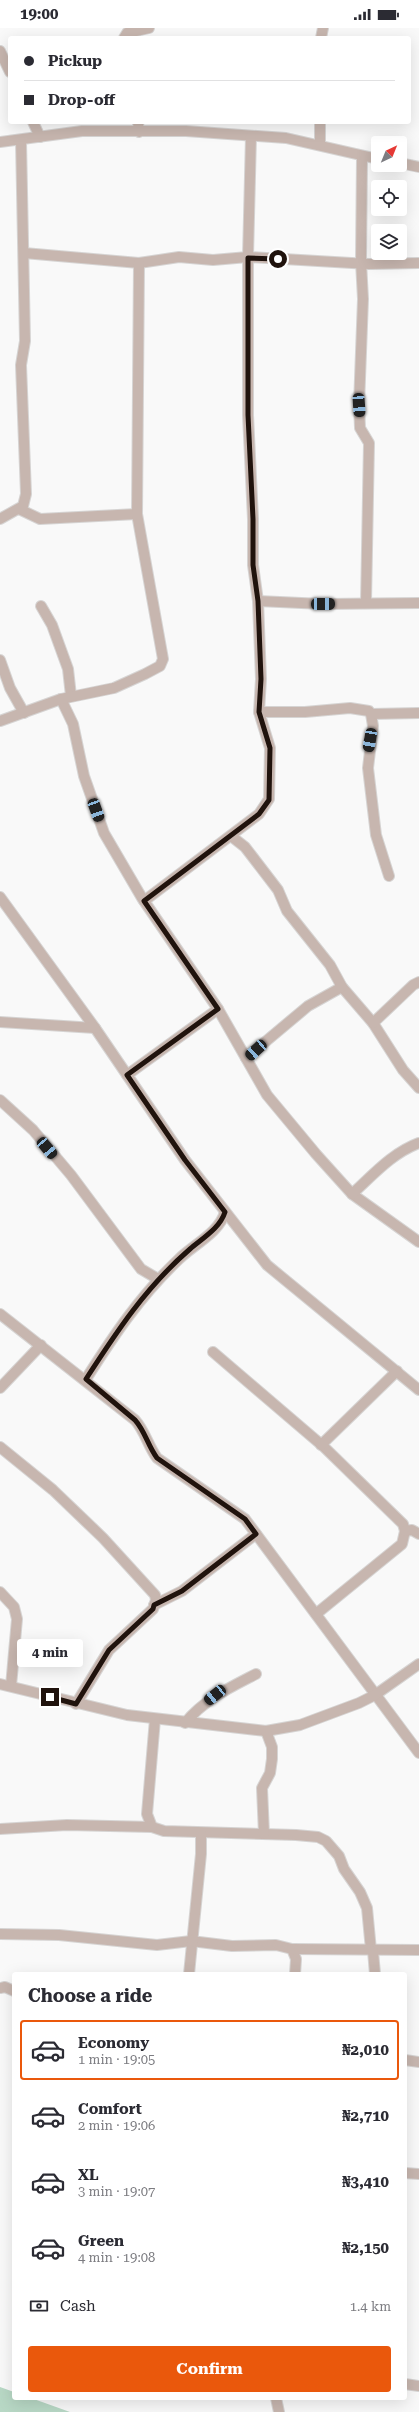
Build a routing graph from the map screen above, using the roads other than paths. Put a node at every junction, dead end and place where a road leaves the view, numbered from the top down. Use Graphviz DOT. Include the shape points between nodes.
graph roads {
  1 [pos="149,28"];
  2 [pos="126,36"];
  3 [pos="0,51"];
  4 [pos="8,68"];
  5 [pos="34,124"];
  6 [pos="320,124"];
  7 [pos="139,127"];
  8 [pos="251,136"];
  9 [pos="40,137"];
  10 [pos="21,141"];
  11 [pos="0,142"];
  12 [pos="320,145"];
  13 [pos="362,156"];
  14 [pos="371,158"];
  15 [pos="407,164"];
  16 [pos="419,166"];
  17 [pos="24,253"];
  18 [pos="248,258"];
  19 [pos="361,262"];
  20 [pos="140,263"];
  21 [pos="419,263"];
  22 [pos="19,509"];
  23 [pos="137,514"];
  24 [pos="0,519"];
  25 [pos="258,601"];
  26 [pos="366,603"];
  27 [pos="419,603"];
  28 [pos="41,606"];
  29 [pos="0,660"];
  30 [pos="66,698"];
  31 [pos="259,712"];
  32 [pos="24,713"];
  33 [pos="371,714"];
  34 [pos="419,714"];
  35 [pos="0,721"];
  36 [pos="231,836"];
  37 [pos="389,876"];
  38 [pos="0,897"];
  39 [pos="144,901"];
  40 [pos="419,982"];
  41 [pos="342,987"];
  42 [pos="218,1009"];
  43 [pos="0,1022"];
  44 [pos="373,1023"];
  45 [pos="95,1028"];
  46 [pos="246,1058"];
  47 [pos="127,1075"];
  48 [pos="419,1088"];
  49 [pos="0,1100"];
  50 [pos="419,1144"];
  51 [pos="352,1194"];
  52 [pos="223,1217"];
  53 [pos="419,1242"];
  54 [pos="158,1279"];
  55 [pos="0,1314"];
  56 [pos="41,1345"];
  57 [pos="213,1352"];
  58 [pos="396,1371"];
  59 [pos="86,1379"];
  60 [pos="0,1388"];
  61 [pos="419,1390"];
  62 [pos="321,1445"];
  63 [pos="0,1447"];
  64 [pos="404,1531"];
  65 [pos="256,1534"];
  66 [pos="419,1534"];
  67 [pos="0,1592"];
  68 [pos="154,1605"];
  69 [pos="316,1614"];
  70 [pos="419,1664"];
  71 [pos="256,1674"];
  72 [pos="0,1684"];
  73 [pos="11,1686"];
  74 [pos="375,1695"];
  75 [pos="76,1704"];
  76 [pos="155,1719"];
  77 [pos="185,1723"];
  78 [pos="266,1731"];
  79 [pos="419,1753"];
  80 [pos="152,1827"];
  81 [pos="0,1829"];
  82 [pos="201,1833"];
  83 [pos="264,1834"];
  84 [pos="0,1934"];
  85 [pos="191,1941"];
  86 [pos="292,1949"];
  87 [pos="372,1950"];
  88 [pos="419,1950"];
  89 [pos="189,1972"];
  90 [pos="295,1972"];
  91 [pos="376,1972"];
  92 [pos="0,1988"];
  93 [pos="12,1990"];
  94 [pos="407,2060"];
  95 [pos="419,2062"];
  96 [pos="407,2173"];
  97 [pos="419,2174"];
  98 [pos="407,2384"];
  99 [pos="419,2386"];
  100 [pos="276,2400"];
  101 [pos="279,2412"];
  1 -- 2 [label="street" via="128,33"];
  3 -- 4 [label="street"];
  5 -- 9 [label="street"];
  6 -- 12 [label="street"];
  7 -- 8 [label="street"];
  7 -- 9 [label="street"];
  8 -- 12 [label="street" via="286,138"];
  8 -- 18 [label="street"];
  9 -- 10 [label="street"];
  10 -- 11 [label="street"];
  10 -- 17 [label="street"];
  12 -- 13 [label="street"];
  13 -- 14 [label="street"];
  13 -- 19 [label="street"];
  15 -- 16 [label="street"];
  17 -- 20 [label="street"];
  17 -- 22 [label="street" via="25,341 21,365 26,494 23,506"];
  18 -- 19 [label="street"];
  18 -- 20 [label="street" via="213,260 180,257"];
  18 -- 25 [label="street" via="248,415 253,565"];
  19 -- 21 [label="street"];
  19 -- 26 [label="street" via="363,299 360,428 369,443"];
  20 -- 23 [label="street"];
  22 -- 23 [label="street" via="40,519"];
  22 -- 24 [label="street"];
  23 -- 30 [label="street" via="163,659 160,666 120,685 96,693"];
  25 -- 26 [label="street"];
  25 -- 31 [label="street" via="261,679"];
  26 -- 27 [label="street"];
  28 -- 30 [label="street" via="52,624 68,669"];
  29 -- 32 [label="street" via="10,688"];
  30 -- 32 [label="street"];
  30 -- 39 [label="street" via="84,776 104,833"];
  31 -- 33 [label="street" via="305,712 350,708"];
  31 -- 36 [label="street" via="270,748 269,800 259,814"];
  32 -- 35 [label="street"];
  33 -- 34 [label="street"];
  33 -- 37 [label="street" via="373,726 368,768 376,835"];
  36 -- 39 [label="street"];
  36 -- 41 [label="street" via="245,847 278,890 287,911 330,965"];
  38 -- 45 [label="street"];
  39 -- 42 [label="street"];
  40 -- 44 [label="street"];
  41 -- 44 [label="street"];
  41 -- 46 [label="street" via="308,1006"];
  42 -- 46 [label="street"];
  42 -- 47 [label="street"];
  43 -- 45 [label="street"];
  44 -- 48 [label="street" via="403,1070"];
  45 -- 47 [label="street"];
  46 -- 51 [label="street" via="267,1095"];
  47 -- 52 [label="street"];
  49 -- 54 [label="street" via="33,1130 80,1186 141,1269"];
  50 -- 51 [label="street" via="407,1148 389,1160"];
  51 -- 53 [label="street"];
  52 -- 54 [label="street"];
  52 -- 58 [label="street" via="233,1222 276,1274"];
  54 -- 59 [label="street" via="136,1304"];
  55 -- 56 [label="street"];
  56 -- 59 [label="street"];
  56 -- 60 [label="street"];
  57 -- 62 [label="street"];
  58 -- 61 [label="street"];
  58 -- 62 [label="street"];
  59 -- 65 [label="street" via="141,1426 150,1449 157,1458 245,1519"];
  62 -- 64 [label="street" via="396,1516"];
  63 -- 68 [label="street" via="53,1490 103,1538 153,1591 156,1600"];
  64 -- 66 [label="street" via="412,1530"];
  64 -- 69 [label="street" via="402,1544"];
  65 -- 68 [label="street" via="182,1591"];
  65 -- 69 [label="street"];
  67 -- 73 [label="street" via="14,1607 17,1619"];
  68 -- 75 [label="street" via="153,1609 109,1650"];
  69 -- 74 [label="street"];
  70 -- 74 [label="street"];
  71 -- 77 [label="street" via="215,1695 197,1709"];
  72 -- 73 [label="street"];
  73 -- 75 [label="street"];
  74 -- 78 [label="street" via="300,1725"];
  74 -- 79 [label="street"];
  75 -- 76 [label="street"];
  76 -- 77 [label="street"];
  76 -- 80 [label="street" via="148,1814"];
  77 -- 78 [label="street"];
  78 -- 83 [label="street" via="272,1747 272,1759 270,1773 262,1788"];
  80 -- 81 [label="street" via="67,1825"];
  80 -- 82 [label="street" via="164,1831"];
  82 -- 83 [label="street"];
  82 -- 85 [label="street"];
  83 -- 87 [label="street" via="318,1837 332,1847 367,1908"];
  84 -- 85 [label="street" via="59,1935 157,1945"];
  85 -- 86 [label="street" via="232,1946 276,1945"];
  85 -- 89 [label="street"];
  86 -- 87 [label="street"];
  86 -- 90 [label="street" via="296,1958"];
  87 -- 88 [label="street"];
  87 -- 91 [label="street"];
  92 -- 93 [label="street"];
  94 -- 95 [label="street"];
  96 -- 97 [label="street"];
  98 -- 99 [label="street"];
  100 -- 101 [label="street"];
}
